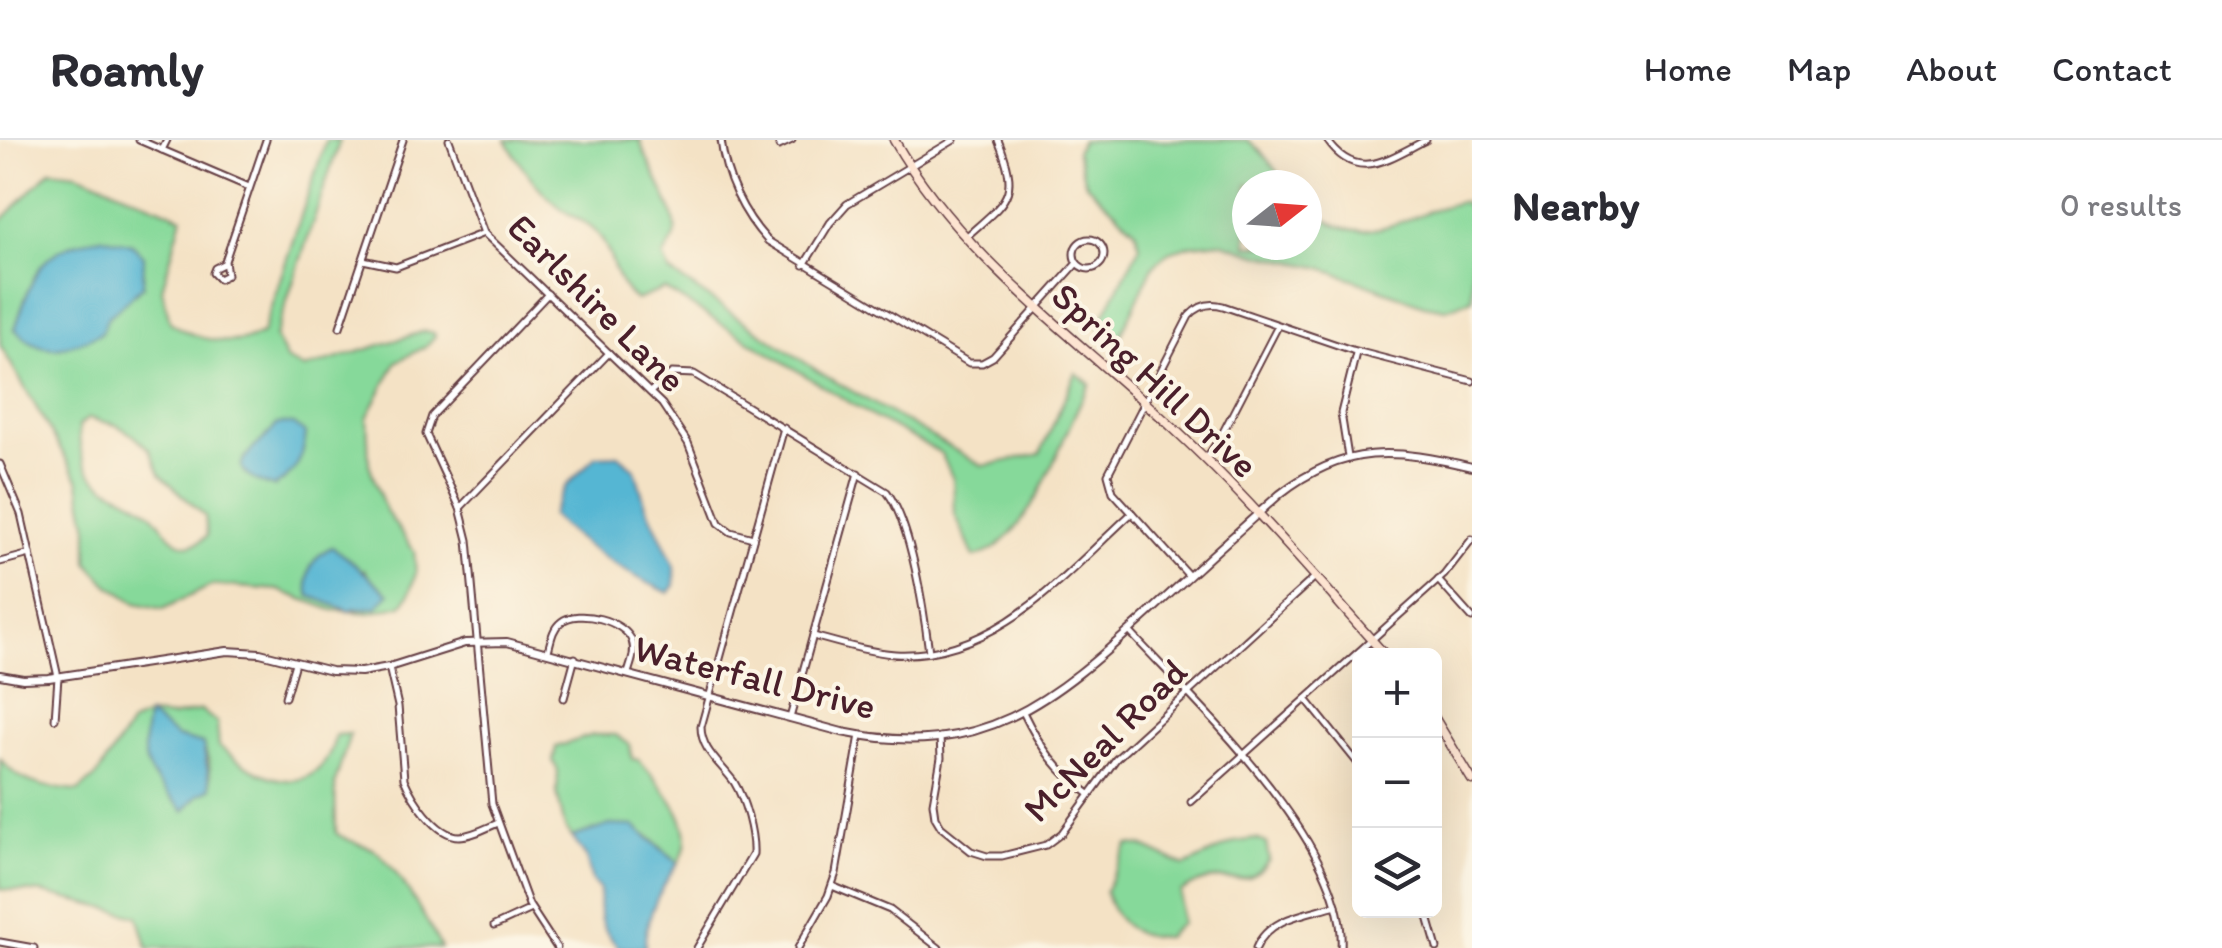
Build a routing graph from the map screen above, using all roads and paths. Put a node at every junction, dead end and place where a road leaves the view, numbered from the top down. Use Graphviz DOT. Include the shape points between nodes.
graph roads {
  1 [pos="139,140"];
  2 [pos="167,140"];
  3 [pos="266,140"];
  4 [pos="403,140"];
  5 [pos="449,140"];
  6 [pos="721,140"];
  7 [pos="792,140"];
  8 [pos="894,140"];
  9 [pos="954,140"];
  10 [pos="998,140"];
  11 [pos="1327,140"];
  12 [pos="1426,140"];
  13 [pos="779,143"];
  14 [pos="162,150"];
  15 [pos="909,166"];
  16 [pos="250,188"];
  17 [pos="484,233"];
  18 [pos="965,238"];
  19 [pos="362,260"];
  20 [pos="1077,262"];
  21 [pos="224,263"];
  22 [pos="804,266"];
  23 [pos="548,294"];
  24 [pos="1038,307"];
  25 [pos="1278,325"];
  26 [pos="340,327"];
  27 [pos="609,352"];
  28 [pos="1357,352"];
  29 [pos="1472,380"];
  30 [pos="650,392"];
  31 [pos="1144,401"];
  32 [pos="784,428"];
  33 [pos="1348,458"];
  34 [pos="1206,459"];
  35 [pos="0,464"];
  36 [pos="1472,468"];
  37 [pos="858,472"];
  38 [pos="460,508"];
  39 [pos="1132,513"];
  40 [pos="1258,514"];
  41 [pos="753,538"];
  42 [pos="1472,539"];
  43 [pos="30,554"];
  44 [pos="0,562"];
  45 [pos="1189,576"];
  46 [pos="1315,577"];
  47 [pos="1438,580"];
  48 [pos="1472,618"];
  49 [pos="1129,631"];
  50 [pos="813,636"];
  51 [pos="1372,640"];
  52 [pos="477,642"];
  53 [pos="1379,648"];
  54 [pos="548,651"];
  55 [pos="930,652"];
  56 [pos="575,658"];
  57 [pos="295,663"];
  58 [pos="389,668"];
  59 [pos="628,673"];
  60 [pos="0,675"];
  61 [pos="58,677"];
  62 [pos="1187,694"];
  63 [pos="709,696"];
  64 [pos="285,698"];
  65 [pos="564,698"];
  66 [pos="1306,699"];
  67 [pos="1023,712"];
  68 [pos="790,718"];
  69 [pos="56,719"];
  70 [pos="1442,729"];
  71 [pos="860,736"];
  72 [pos="940,737"];
  73 [pos="1243,756"];
  74 [pos="1352,756"];
  75 [pos="1472,780"];
  76 [pos="1089,794"];
  77 [pos="1191,802"];
  78 [pos="498,823"];
  79 [pos="832,886"];
  80 [pos="1336,905"];
  81 [pos="531,909"];
  82 [pos="1429,918"];
  83 [pos="494,926"];
  84 [pos="0,942"];
  85 [pos="800,947"];
  86 [pos="34,948"];
  87 [pos="557,948"];
  88 [pos="697,948"];
  89 [pos="938,948"];
  90 [pos="1256,948"];
  91 [pos="1342,948"];
  92 [pos="1438,948"];
  1 -- 14 [label="street"];
  2 -- 14 [label="street"];
  3 -- 16 [label="street"];
  4 -- 19 [label="street"];
  5 -- 17 [label="street, Earlshire Lane"];
  6 -- 22 [label="street" via="750,218 768,241"];
  7 -- 13 [label="street"];
  8 -- 15 [label="main road, Spring Hill Drive"];
  9 -- 15 [label="street"];
  10 -- 18 [label="street" via="1009,193"];
  11 -- 12 [label="street" via="1347,160 1369,165"];
  14 -- 16 [label="street"];
  15 -- 18 [label="main road, Spring Hill Drive"];
  15 -- 22 [label="street" via="847,204"];
  16 -- 21 [label="street"];
  17 -- 19 [label="street" via="396,267"];
  17 -- 23 [label="street, Earlshire Lane"];
  18 -- 24 [label="main road, Spring Hill Drive"];
  19 -- 26 [label="street"];
  20 -- 20 [label="street" via="1075,246 1093,239 1104,261 1099,268"];
  20 -- 24 [label="street"];
  22 -- 24 [label="street" via="969,363 994,357"];
  23 -- 27 [label="street, Earlshire Lane"];
  23 -- 38 [label="street" via="428,422 426,440"];
  24 -- 31 [label="main road, Spring Hill Drive"];
  25 -- 28 [label="street"];
  25 -- 31 [label="street" via="1217,304 1198,308"];
  25 -- 34 [label="street"];
  27 -- 30 [label="street, Earlshire Lane"];
  27 -- 38 [label="street"];
  28 -- 29 [label="street"];
  28 -- 33 [label="street" via="1341,413"];
  30 -- 32 [label="street" via="668,375 687,371"];
  30 -- 41 [label="street, Earlshire Lane" via="688,443 719,523"];
  31 -- 34 [label="main road, Spring Hill Drive"];
  31 -- 39 [label="street" via="1108,474 1113,492"];
  32 -- 37 [label="street"];
  32 -- 41 [label="street"];
  33 -- 36 [label="street, Waterfall Drive" via="1396,452"];
  33 -- 40 [label="street, Waterfall Drive" via="1304,477"];
  34 -- 40 [label="main road, Spring Hill Drive"];
  35 -- 43 [label="street"];
  37 -- 50 [label="street"];
  37 -- 55 [label="street" via="895,504"];
  38 -- 52 [label="street"];
  39 -- 45 [label="street"];
  39 -- 55 [label="street" via="1009,622"];
  40 -- 45 [label="street, Waterfall Drive"];
  40 -- 46 [label="main road, Spring Hill Drive"];
  41 -- 63 [label="street"];
  42 -- 47 [label="street"];
  43 -- 44 [label="street"];
  43 -- 61 [label="street"];
  45 -- 49 [label="street, Waterfall Drive"];
  46 -- 51 [label="main road, Spring Hill Drive"];
  46 -- 62 [label="street, McNeal Road"];
  47 -- 48 [label="street"];
  47 -- 51 [label="street"];
  49 -- 62 [label="street"];
  49 -- 67 [label="street, Waterfall Drive" via="1074,680"];
  50 -- 55 [label="street" via="880,652"];
  50 -- 68 [label="street"];
  51 -- 53 [label="main road, Spring Hill Drive"];
  51 -- 66 [label="street"];
  52 -- 54 [label="street, Waterfall Drive"];
  52 -- 58 [label="street, Waterfall Drive"];
  52 -- 78 [label="street" via="489,789"];
  54 -- 56 [label="street, Waterfall Drive"];
  54 -- 59 [label="street" via="564,620 600,620 631,638"];
  56 -- 59 [label="street, Waterfall Drive"];
  56 -- 65 [label="street"];
  57 -- 58 [label="street, Waterfall Drive" via="346,672"];
  57 -- 61 [label="street, Waterfall Drive" via="227,651"];
  57 -- 64 [label="street"];
  58 -- 78 [label="street" via="409,790 448,834 464,836"];
  59 -- 63 [label="street, Waterfall Drive"];
  60 -- 61 [label="street, Waterfall Drive"];
  61 -- 69 [label="street"];
  62 -- 73 [label="street"];
  62 -- 76 [label="street, McNeal Road" via="1116,759"];
  63 -- 68 [label="street, Waterfall Drive"];
  63 -- 88 [label="street" via="701,738 737,788 754,846"];
  66 -- 73 [label="street"];
  66 -- 74 [label="street"];
  67 -- 72 [label="street, Waterfall Drive"];
  67 -- 76 [label="street" via="1056,767"];
  68 -- 71 [label="street, Waterfall Drive"];
  70 -- 75 [label="main road"];
  71 -- 72 [label="street, Waterfall Drive"];
  71 -- 79 [label="street"];
  72 -- 76 [label="street, McNeal Road" via="935,818 979,854 1002,856 1046,844"];
  73 -- 77 [label="street"];
  73 -- 80 [label="street" via="1301,830"];
  78 -- 81 [label="street"];
  79 -- 85 [label="street"];
  79 -- 89 [label="street" via="890,910"];
  80 -- 90 [label="street" via="1281,921"];
  80 -- 91 [label="street"];
  81 -- 83 [label="street"];
  81 -- 87 [label="street"];
  82 -- 92 [label="street"];
  84 -- 86 [label="street"];
}
